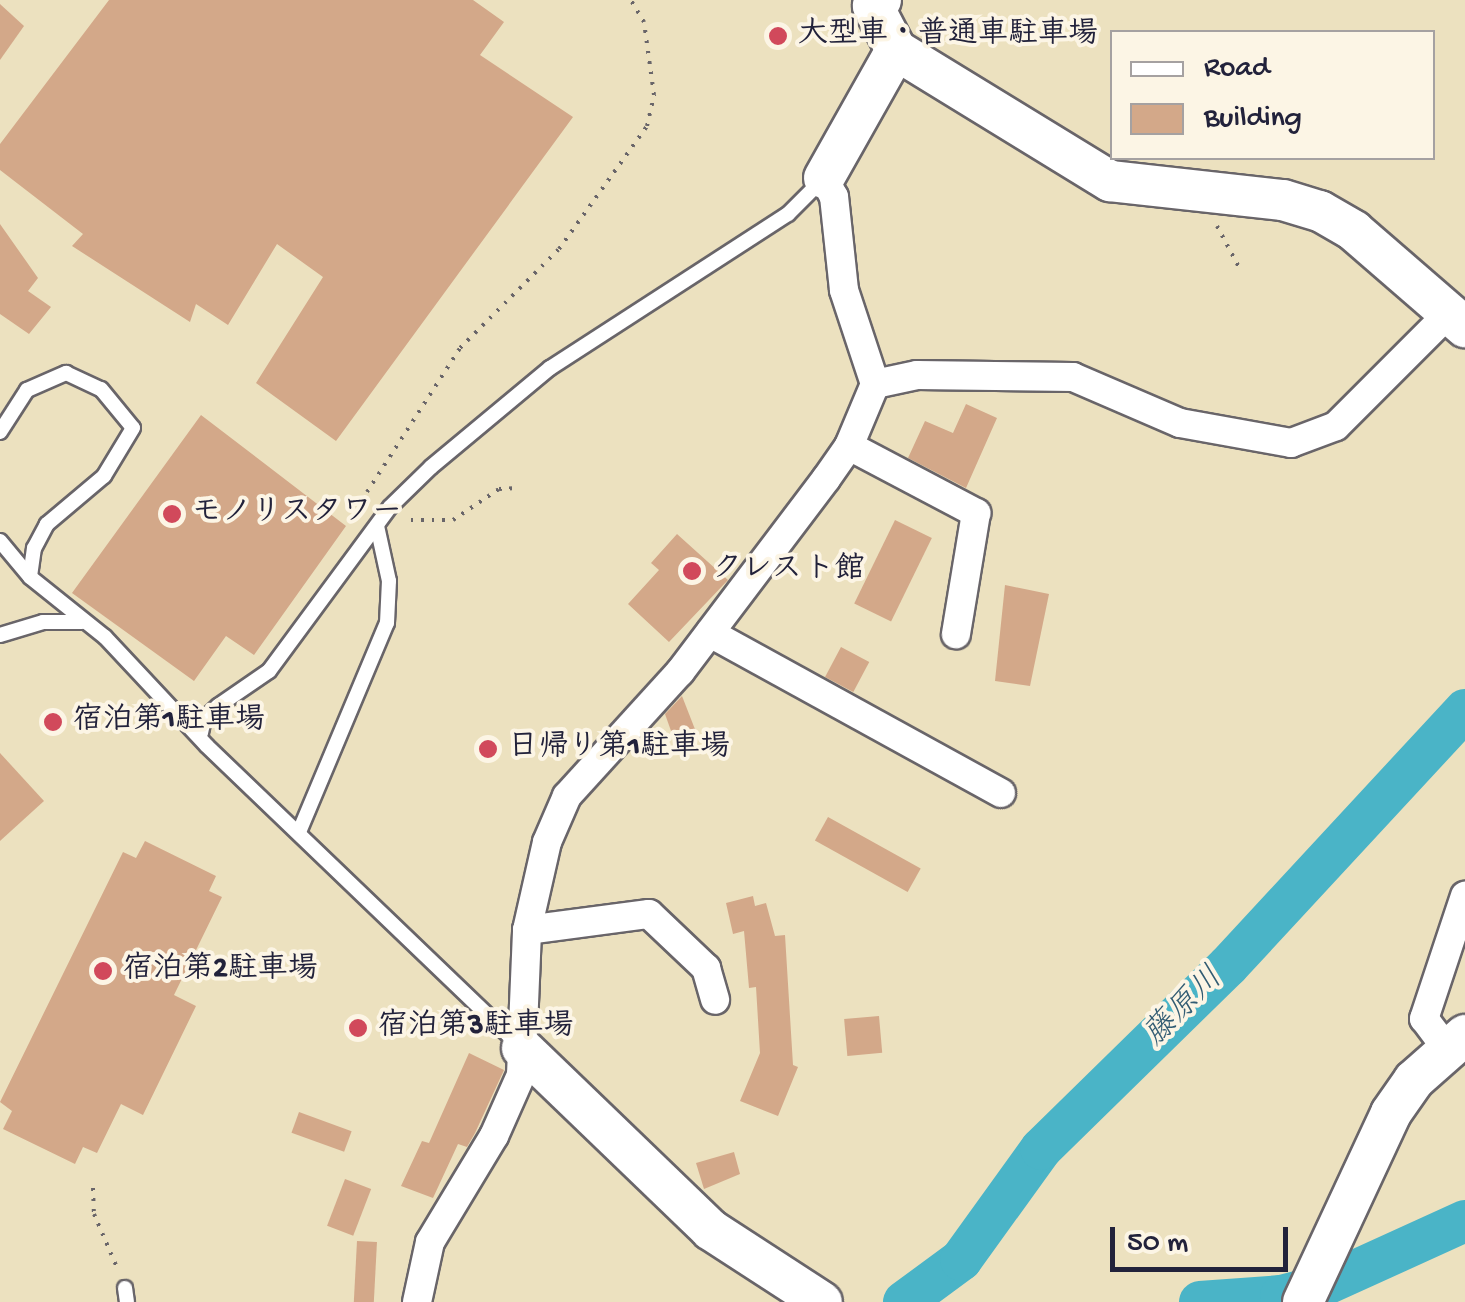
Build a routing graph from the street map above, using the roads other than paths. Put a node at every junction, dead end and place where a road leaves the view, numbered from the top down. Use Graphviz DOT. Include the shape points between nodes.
graph roads {
  1 [pos="880,0"];
  2 [pos="896,50"];
  3 [pos="824,178"];
  4 [pos="1457,320"];
  5 [pos="875,384"];
  6 [pos="0,432"];
  7 [pos="850,446"];
  8 [pos="377,526"];
  9 [pos="0,541"];
  10 [pos="30,578"];
  11 [pos="82,622"];
  12 [pos="710,632"];
  13 [pos="956,634"];
  14 [pos="0,635"];
  15 [pos="201,733"];
  16 [pos="1001,792"];
  17 [pos="299,832"];
  18 [pos="1465,896"];
  19 [pos="527,930"];
  20 [pos="715,1000"];
  21 [pos="1456,1042"];
  22 [pos="522,1048"];
  23 [pos="1307,1293"];
  24 [pos="416,1302"];
  25 [pos="822,1302"];
  1 -- 2 [label="street" via="873,6"];
  2 -- 3 [label="street"];
  2 -- 4 [label="street" via="1110,182 1283,200 1320,211 1354,231"];
  3 -- 5 [label="street" via="834,197 844,290"];
  3 -- 8 [label="lane" via="788,214 550,368 406,489"];
  4 -- 5 [label="street" via="1336,426 1291,443 1180,422 1073,377 917,375"];
  5 -- 7 [label="street"];
  6 -- 10 [label="lane" via="27,390 66,373 101,388 133,428 104,476 47,524 34,548"];
  7 -- 12 [label="street"];
  7 -- 13 [label="street" via="976,513"];
  8 -- 15 [label="lane" via="270,671 218,706"];
  8 -- 17 [label="lane" via="390,582 387,623"];
  9 -- 10 [label="lane"];
  10 -- 11 [label="lane"];
  11 -- 14 [label="lane" via="43,622"];
  11 -- 15 [label="lane"];
  12 -- 16 [label="street"];
  12 -- 19 [label="street" via="567,796 547,842"];
  15 -- 17 [label="lane"];
  17 -- 22 [label="lane"];
  18 -- 21 [label="street" via="1424,1019"];
  19 -- 20 [label="street" via="649,914 706,968"];
  19 -- 22 [label="street"];
  21 -- 23 [label="street" via="1391,1113"];
  22 -- 24 [label="street" via="521,1076 508,1108 430,1242"];
  22 -- 25 [label="street" via="711,1230"];
}
